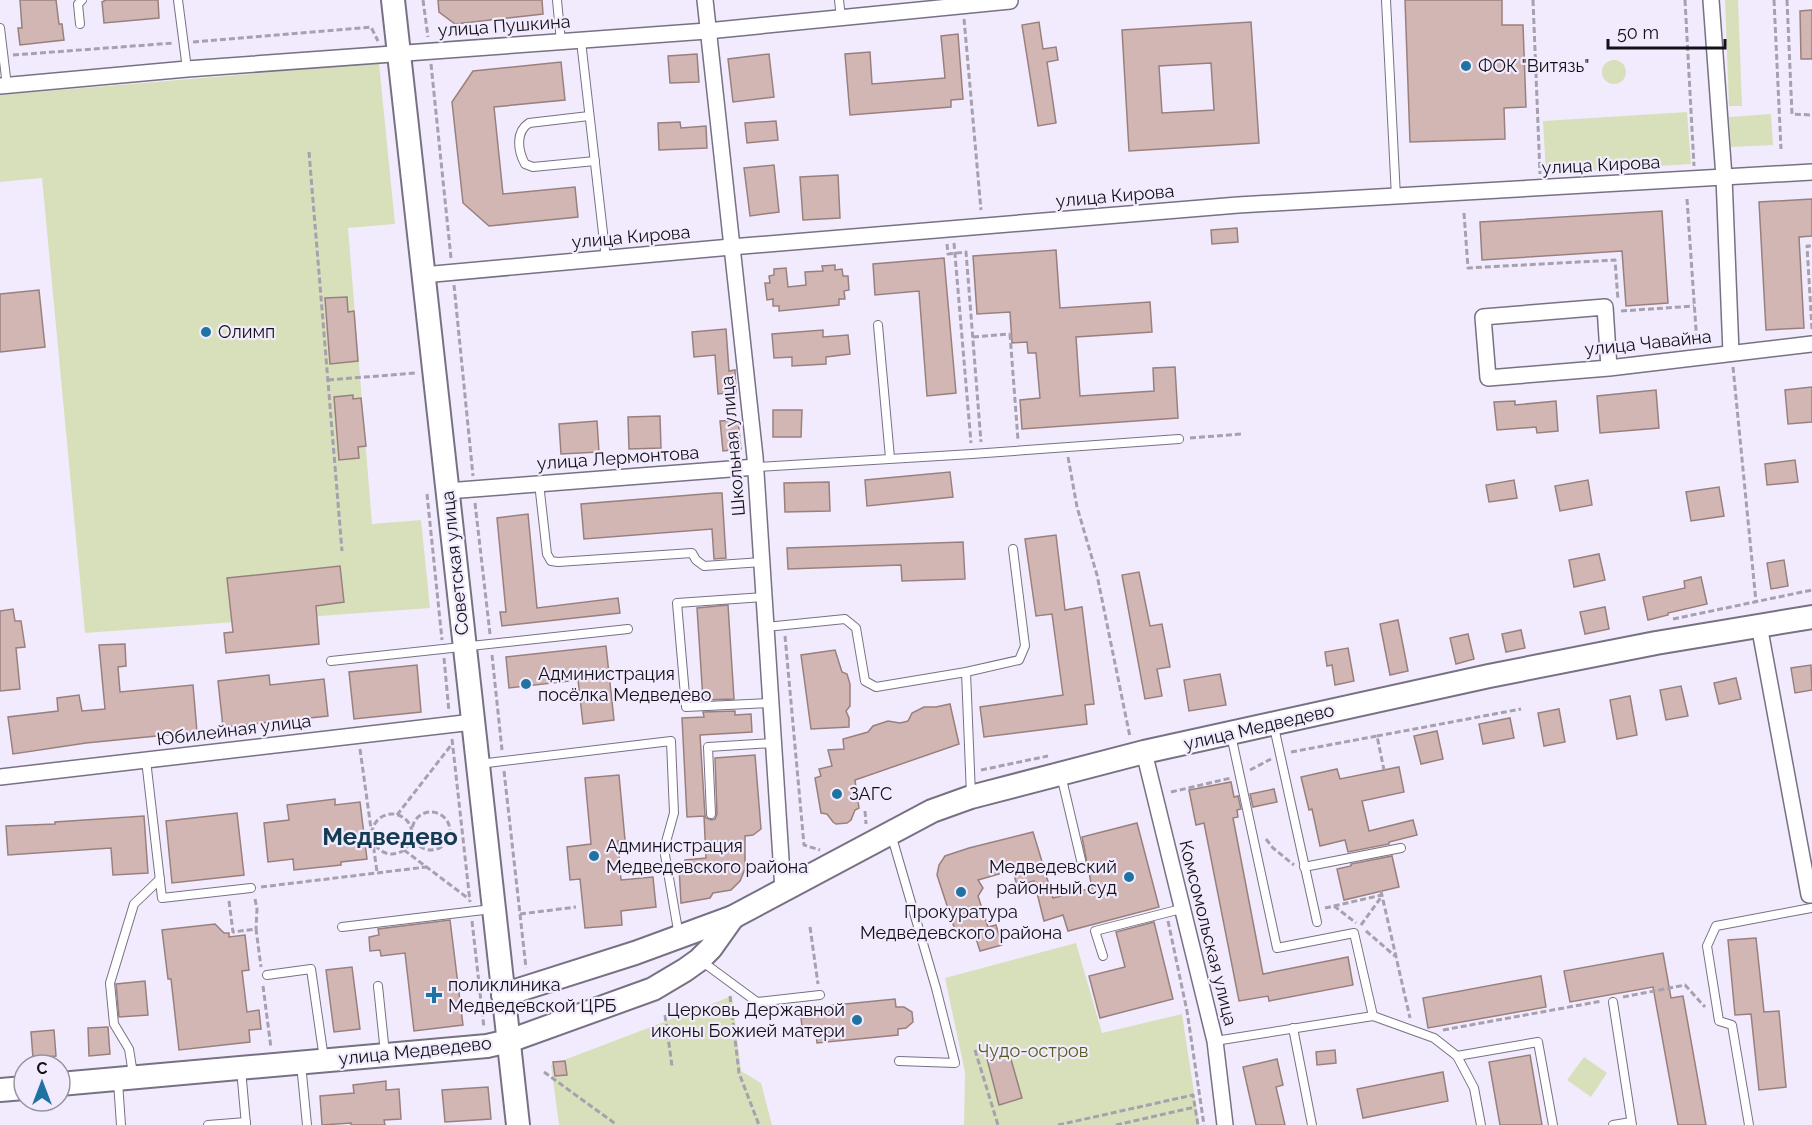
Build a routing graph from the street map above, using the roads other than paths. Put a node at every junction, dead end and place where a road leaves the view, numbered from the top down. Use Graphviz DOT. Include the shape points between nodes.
graph roads {
  1 [pos="82,0"];
  2 [pos="178,0"];
  3 [pos="393,0"];
  4 [pos="557,0"];
  5 [pos="705,0"];
  6 [pos="839,0"];
  7 [pos="1011,0"];
  8 [pos="1386,0"];
  9 [pos="1711,0"];
  10 [pos="841,18"];
  11 [pos="80,24"];
  12 [pos="0,28"];
  13 [pos="707,31"];
  14 [pos="581,41"];
  15 [pos="561,42"];
  16 [pos="391,53"];
  17 [pos="187,69"];
  18 [pos="3,86"];
  19 [pos="590,116"];
  20 [pos="594,161"];
  21 [pos="1812,172"];
  22 [pos="1724,177"];
  23 [pos="1396,197"];
  24 [pos="731,247"];
  25 [pos="606,259"];
  26 [pos="423,275"];
  27 [pos="878,325"];
  28 [pos="1812,344"];
  29 [pos="1731,353"];
  30 [pos="1610,368"];
  31 [pos="1179,439"];
  32 [pos="890,458"];
  33 [pos="756,467"];
  34 [pos="539,483"];
  35 [pos="437,491"];
  36 [pos="1013,549"];
  37 [pos="762,562"];
  38 [pos="764,597"];
  39 [pos="1812,617"];
  40 [pos="1759,625"];
  41 [pos="766,627"];
  42 [pos="628,629"];
  43 [pos="464,646"];
  44 [pos="331,661"];
  45 [pos="966,672"];
  46 [pos="771,703"];
  47 [pos="473,722"];
  48 [pos="1273,723"];
  49 [pos="1231,733"];
  50 [pos="773,743"];
  51 [pos="1137,746"];
  52 [pos="146,760"];
  53 [pos="477,764"];
  54 [pos="1061,773"];
  55 [pos="0,777"];
  56 [pos="971,796"];
  57 [pos="711,814"];
  58 [pos="891,833"];
  59 [pos="1401,848"];
  60 [pos="1082,860"];
  61 [pos="1304,867"];
  62 [pos="160,879"];
  63 [pos="251,888"];
  64 [pos="783,890"];
  65 [pos="1811,904"];
  66 [pos="494,909"];
  67 [pos="1174,911"];
  68 [pos="734,917"];
  69 [pos="1317,922"];
  70 [pos="342,927"];
  71 [pos="679,937"];
  72 [pos="635,953"];
  73 [pos="1103,957"];
  74 [pos="699,960"];
  75 [pos="267,975"];
  76 [pos="378,986"];
  77 [pos="653,989"];
  78 [pos="503,995"];
  79 [pos="820,995"];
  80 [pos="1611,1000"];
  81 [pos="1373,1016"];
  82 [pos="1293,1028"];
  83 [pos="509,1041"];
  84 [pos="1215,1041"];
  85 [pos="385,1055"];
  86 [pos="1457,1056"];
  87 [pos="325,1060"];
  88 [pos="899,1061"];
  89 [pos="301,1062"];
  90 [pos="241,1068"];
  91 [pos="126,1078"];
  92 [pos="72,1083"];
  93 [pos="246,1124"];
  94 [pos="1632,1124"];
  95 [pos="122,1125"];
  96 [pos="208,1125"];
  97 [pos="307,1125"];
  98 [pos="518,1125"];
  99 [pos="1225,1125"];
  100 [pos="1312,1125"];
  101 [pos="1481,1125"];
  102 [pos="1553,1125"];
  103 [pos="1612,1125"];
  104 [pos="1749,1125"];
  1 -- 11 [label="lane" via="78,4"];
  2 -- 17 [label="lane"];
  3 -- 16 [label="street, Советская улица"];
  4 -- 15 [label="lane"];
  5 -- 13 [label="street, Школьная улица"];
  6 -- 10 [label="lane"];
  7 -- 10 [label="street, улица Пушкина"];
  8 -- 23 [label="lane"];
  9 -- 22 [label="street"];
  10 -- 13 [label="street, улица Пушкина"];
  12 -- 18 [label="lane"];
  13 -- 14 [label="street, улица Пушкина"];
  13 -- 24 [label="street, Школьная улица"];
  14 -- 15 [label="street, улица Пушкина"];
  14 -- 19 [label="lane"];
  15 -- 16 [label="street, улица Пушкина"];
  16 -- 17 [label="street, улица Пушкина"];
  16 -- 26 [label="street, Советская улица"];
  17 -- 18 [label="street, улица Пушкина"];
  19 -- 20 [label="lane"];
  19 -- 20 [label="lane" via="529,123 519,137 521,157 533,167"];
  20 -- 25 [label="lane"];
  21 -- 22 [label="street, улица Кирова"];
  22 -- 23 [label="street, улица Кирова"];
  22 -- 29 [label="street"];
  23 -- 24 [label="street, улица Кирова" via="1238,205"];
  24 -- 25 [label="street, улица Кирова"];
  24 -- 33 [label="street, Школьная улица"];
  25 -- 26 [label="street, улица Кирова"];
  26 -- 35 [label="street, Советская улица"];
  27 -- 32 [label="lane"];
  28 -- 29 [label="street, улица Чавайна"];
  29 -- 30 [label="street, улица Чавайна"];
  30 -- 30 [label="street, улица Чавайна" via="1605,308 1483,317 1488,378"];
  31 -- 32 [label="lane, улица Лермонтова"];
  32 -- 33 [label="lane, улица Лермонтова"];
  33 -- 34 [label="street, улица Лермонтова"];
  33 -- 37 [label="street, Школьная улица"];
  34 -- 35 [label="street, улица Лермонтова"];
  34 -- 37 [label="lane" via="551,561 692,553 704,566"];
  35 -- 43 [label="street, Советская улица"];
  36 -- 45 [label="lane" via="1025,646 1019,660"];
  37 -- 38 [label="street, Школьная улица"];
  38 -- 41 [label="street, Школьная улица"];
  38 -- 46 [label="lane" via="676,603 686,707"];
  39 -- 40 [label="street, улица Медведево"];
  40 -- 48 [label="street, улица Медведево" via="1500,674"];
  40 -- 65 [label="street"];
  41 -- 45 [label="lane" via="845,619 856,628 865,681 876,687"];
  41 -- 46 [label="street, Школьная улица"];
  42 -- 43 [label="lane"];
  43 -- 44 [label="lane"];
  43 -- 47 [label="street, Советская улица"];
  45 -- 56 [label="lane"];
  46 -- 50 [label="street, Школьная улица"];
  47 -- 52 [label="street, Юбилейная улица"];
  47 -- 53 [label="street, Советская улица"];
  48 -- 49 [label="street, улица Медведево"];
  48 -- 61 [label="lane"];
  49 -- 51 [label="street, улица Медведево"];
  49 -- 81 [label="lane" via="1277,948 1354,933"];
  50 -- 57 [label="lane" via="708,747"];
  50 -- 64 [label="street, Школьная улица"];
  51 -- 54 [label="street, улица Медведево"];
  51 -- 67 [label="street, Комсомольская улица"];
  52 -- 55 [label="street, Юбилейная улица"];
  52 -- 62 [label="lane"];
  53 -- 66 [label="street, Советская улица"];
  53 -- 71 [label="lane" via="671,741 674,813 664,849"];
  54 -- 56 [label="street, улица Медведево"];
  54 -- 60 [label="lane"];
  56 -- 58 [label="street, улица Медведево"];
  58 -- 64 [label="street, улица Медведево"];
  58 -- 88 [label="lane" via="955,1063"];
  59 -- 61 [label="lane"];
  61 -- 69 [label="lane"];
  62 -- 63 [label="lane" via="162,898"];
  62 -- 91 [label="lane" via="134,904 110,983 114,1024 129,1049"];
  64 -- 68 [label="street, улица Медведево"];
  65 -- 104 [label="lane" via="1716,926 1707,946 1719,1021 1732,1025"];
  66 -- 70 [label="lane"];
  66 -- 78 [label="street, Советская улица"];
  67 -- 73 [label="lane" via="1095,931"];
  67 -- 84 [label="street, Комсомольская улица"];
  68 -- 71 [label="street, улица Медведево"];
  68 -- 74 [label="street, улица Медведево"];
  71 -- 72 [label="street, улица Медведево"];
  72 -- 77 [label="street" via="651,957 659,968"];
  72 -- 78 [label="street, улица Медведево"];
  74 -- 77 [label="street, улица Медведево"];
  74 -- 79 [label="lane" via="757,1002"];
  75 -- 87 [label="lane" via="311,969"];
  76 -- 85 [label="lane"];
  77 -- 83 [label="street, улица Медведево"];
  78 -- 83 [label="street, Советская улица"];
  80 -- 94 [label="lane"];
  81 -- 82 [label="lane"];
  81 -- 86 [label="lane" via="1434,1038"];
  82 -- 84 [label="lane"];
  82 -- 100 [label="lane"];
  83 -- 85 [label="street, улица Медведево"];
  83 -- 98 [label="street, Советская улица"];
  84 -- 99 [label="street, Комсомольская улица"];
  85 -- 87 [label="street, улица Медведево"];
  86 -- 101 [label="lane" via="1474,1088"];
  86 -- 102 [label="lane" via="1538,1042"];
  87 -- 89 [label="street, улица Медведево"];
  89 -- 90 [label="street, улица Медведево"];
  89 -- 97 [label="lane"];
  90 -- 91 [label="street, улица Медведево"];
  90 -- 93 [label="lane"];
  91 -- 92 [label="street, улица Медведево"];
  91 -- 95 [label="lane"];
  93 -- 96 [label="lane"];
  94 -- 103 [label="lane"];
}
